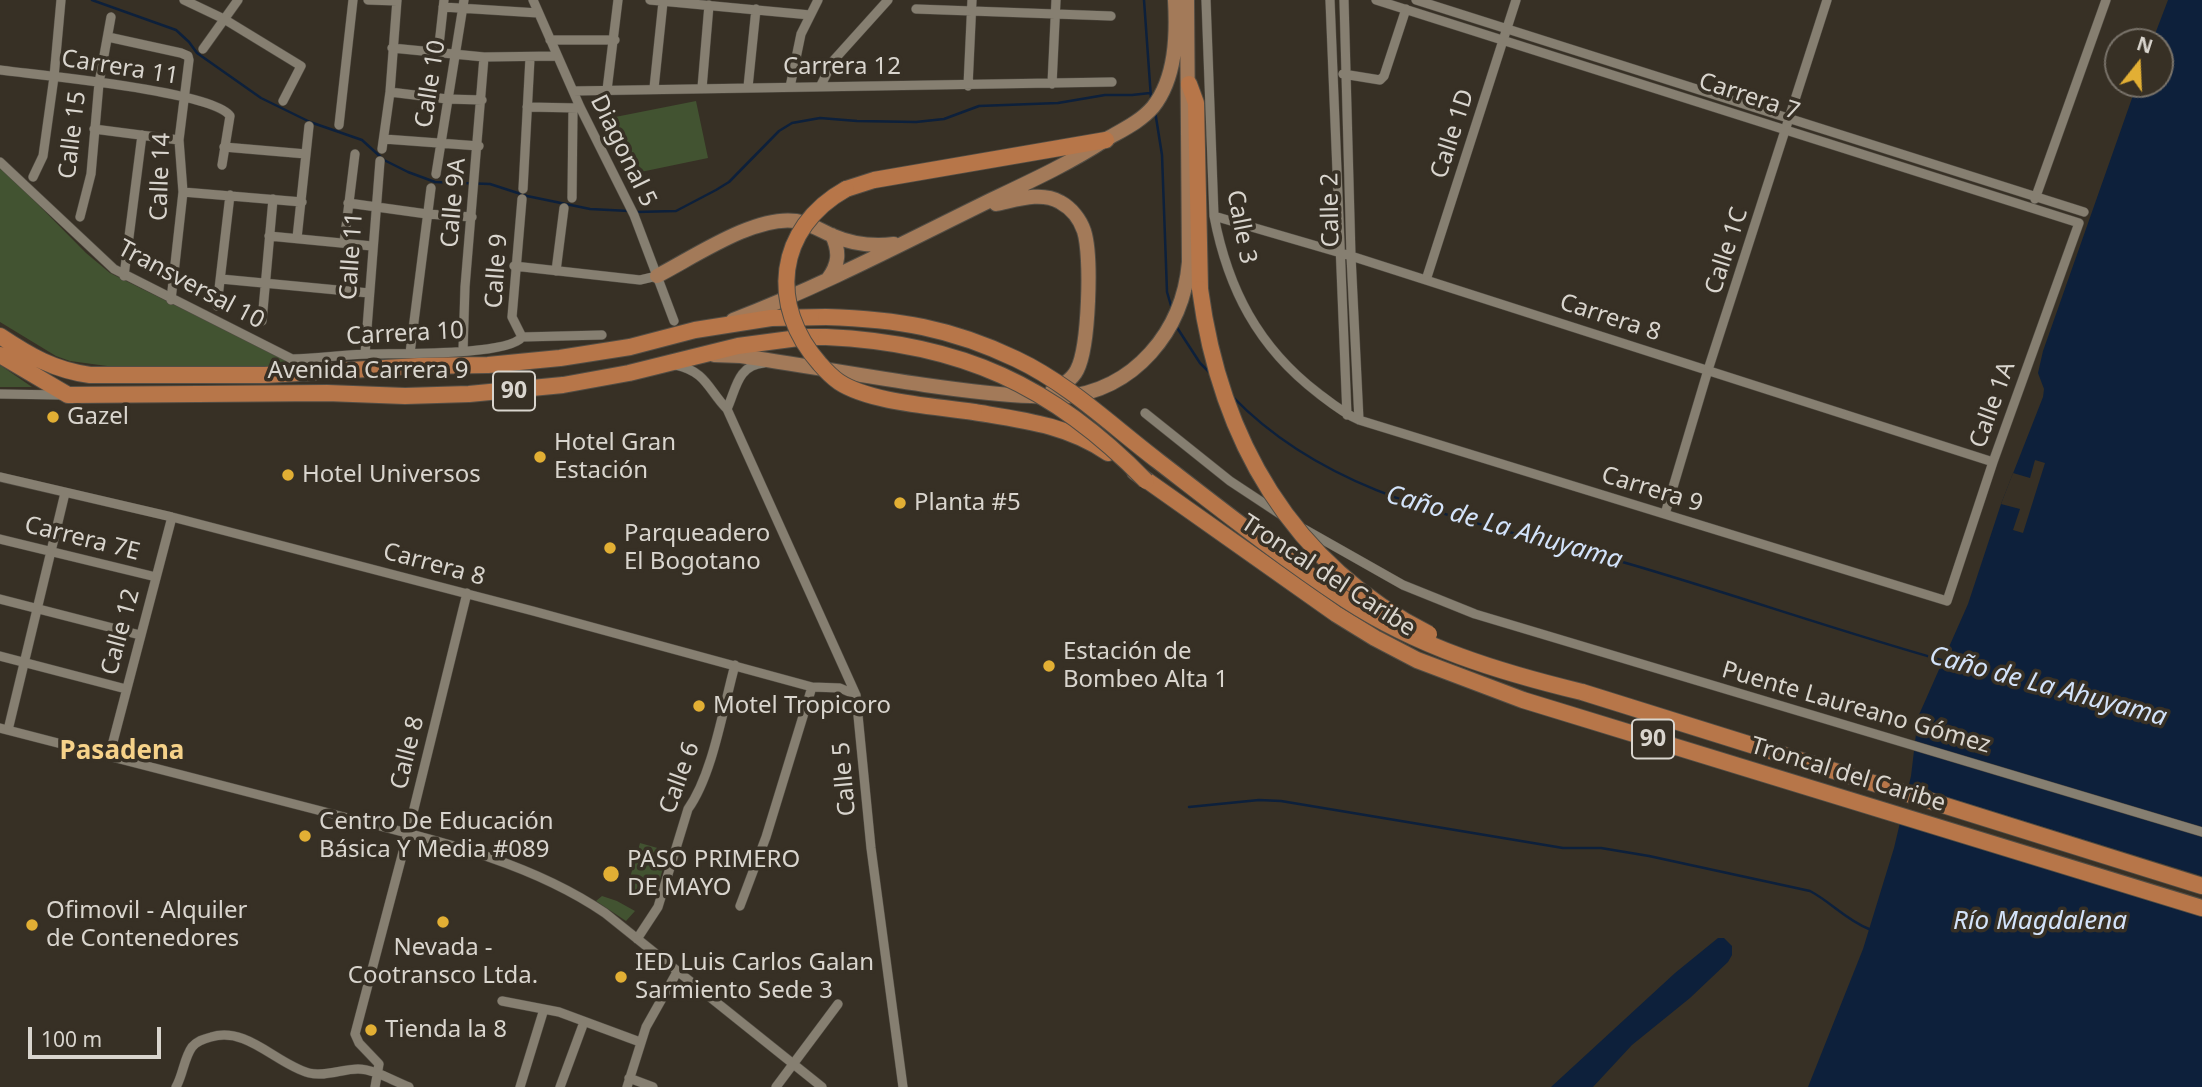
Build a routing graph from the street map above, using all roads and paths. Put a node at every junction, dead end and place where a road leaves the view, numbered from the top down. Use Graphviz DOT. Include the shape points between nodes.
graph roads {
  1 [pos="61,0"];
  2 [pos="184,0"];
  3 [pos="238,0"];
  4 [pos="352,0"];
  5 [pos="368,0"];
  6 [pos="533,0"];
  7 [pos="618,0"];
  8 [pos="650,0"];
  9 [pos="818,0"];
  10 [pos="888,0"];
  11 [pos="972,0"];
  12 [pos="1056,0"];
  13 [pos="1175,0"];
  14 [pos="1187,0"];
  15 [pos="1206,0"];
  16 [pos="1330,0"];
  17 [pos="1344,0"];
  18 [pos="1376,0"];
  19 [pos="1416,0"];
  20 [pos="1516,0"];
  21 [pos="1827,0"];
  22 [pos="2106,0"];
  23 [pos="397,1"];
  24 [pos="663,2"];
  25 [pos="693,2"];
  26 [pos="444,3"];
  27 [pos="464,5"];
  28 [pos="709,5"];
  29 [pos="756,9"];
  30 [pos="916,9"];
  31 [pos="1406,9"];
  32 [pos="972,11"];
  33 [pos="538,13"];
  34 [pos="1056,13"];
  35 [pos="810,15"];
  36 [pos="1111,16"];
  37 [pos="111,17"];
  38 [pos="224,19"];
  39 [pos="1507,28"];
  40 [pos="107,37"];
  41 [pos="1503,39"];
  42 [pos="550,40"];
  43 [pos="615,40"];
  44 [pos="392,48"];
  45 [pos="203,49"];
  46 [pos="438,54"];
  47 [pos="454,56"];
  48 [pos="557,56"];
  49 [pos="484,58"];
  50 [pos="530,58"];
  51 [pos="0,70"];
  52 [pos="1334,74"];
  53 [pos="1347,74"];
  54 [pos="54,77"];
  55 [pos="99,82"];
  56 [pos="1112,82"];
  57 [pos="1052,84"];
  58 [pos="1189,84"];
  59 [pos="968,86"];
  60 [pos="748,87"];
  61 [pos="790,87"];
  62 [pos="820,87"];
  63 [pos="654,88"];
  64 [pos="702,88"];
  65 [pos="607,90"];
  66 [pos="573,91"];
  67 [pos="390,92"];
  68 [pos="184,97"];
  69 [pos="447,99"];
  70 [pos="482,100"];
  71 [pos="283,101"];
  72 [pos="527,107"];
  73 [pos="576,108"];
  74 [pos="1790,118"];
  75 [pos="309,125"];
  76 [pos="339,125"];
  77 [pos="94,129"];
  78 [pos="1786,130"];
  79 [pos="142,135"];
  80 [pos="384,139"];
  81 [pos="179,140"];
  82 [pos="1106,140"];
  83 [pos="440,145"];
  84 [pos="479,146"];
  85 [pos="224,147"];
  86 [pos="382,149"];
  87 [pos="306,154"];
  88 [pos="355,154"];
  89 [pos="380,161"];
  90 [pos="0,162"];
  91 [pos="222,165"];
  92 [pos="436,174"];
  93 [pos="33,177"];
  94 [pos="431,188"];
  95 [pos="523,188"];
  96 [pos="183,191"];
  97 [pos="230,195"];
  98 [pos="2036,196"];
  99 [pos="572,198"];
  100 [pos="273,199"];
  101 [pos="522,199"];
  102 [pos="302,202"];
  103 [pos="348,203"];
  104 [pos="375,206"];
  105 [pos="564,208"];
  106 [pos="974,208"];
  107 [pos="2032,208"];
  108 [pos="2084,212"];
  109 [pos="427,214"];
  110 [pos="1214,216"];
  111 [pos="80,217"];
  112 [pos="472,217"];
  113 [pos="2079,223"];
  114 [pos="832,235"];
  115 [pos="269,236"];
  116 [pos="297,238"];
  117 [pos="344,243"];
  118 [pos="903,243"];
  119 [pos="372,246"];
  120 [pos="1340,253"];
  121 [pos="1351,256"];
  122 [pos="514,266"];
  123 [pos="556,271"];
  124 [pos="124,276"];
  125 [pos="657,276"];
  126 [pos="221,279"];
  127 [pos="827,280"];
  128 [pos="1426,280"];
  129 [pos="265,284"];
  130 [pos="369,293"];
  131 [pos="171,300"];
  132 [pos="217,306"];
  133 [pos="826,317"];
  134 [pos="262,321"];
  135 [pos="674,321"];
  136 [pos="695,330"];
  137 [pos="602,335"];
  138 [pos="0,336"];
  139 [pos="826,337"];
  140 [pos="521,339"];
  141 [pos="463,351"];
  142 [pos="410,353"];
  143 [pos="365,354"];
  144 [pos="0,355"];
  145 [pos="698,355"];
  146 [pos="292,359"];
  147 [pos="779,362"];
  148 [pos="667,364"];
  149 [pos="1708,370"];
  150 [pos="311,372"];
  151 [pos="0,394"];
  152 [pos="68,395"];
  153 [pos="1042,397"];
  154 [pos="727,409"];
  155 [pos="1347,415"];
  156 [pos="1148,416"];
  157 [pos="1359,420"];
  158 [pos="1993,462"];
  159 [pos="0,477"];
  160 [pos="1146,481"];
  161 [pos="65,493"];
  162 [pos="1665,514"];
  163 [pos="172,517"];
  164 [pos="0,539"];
  165 [pos="52,551"];
  166 [pos="156,577"];
  167 [pos="467,593"];
  168 [pos="0,598"];
  169 [pos="1947,601"];
  170 [pos="38,608"];
  171 [pos="140,635"];
  172 [pos="0,656"];
  173 [pos="24,662"];
  174 [pos="735,665"];
  175 [pos="812,687"];
  176 [pos="126,689"];
  177 [pos="1582,692"];
  178 [pos="856,695"];
  179 [pos="4,729"];
  180 [pos="109,757"];
  181 [pos="2202,832"];
  182 [pos="408,833"];
  183 [pos="2202,886"];
  184 [pos="740,906"];
  185 [pos="2202,908"];
  186 [pos="637,939"];
  187 [pos="677,972"];
  188 [pos="502,1001"];
  189 [pos="838,1004"];
  190 [pos="544,1009"];
  191 [pos="584,1022"];
  192 [pos="640,1042"];
  193 [pos="792,1064"];
  194 [pos="377,1075"];
  195 [pos="628,1083"];
  196 [pos="176,1087"];
  197 [pos="375,1087"];
  198 [pos="408,1087"];
  199 [pos="520,1087"];
  200 [pos="560,1087"];
  201 [pos="653,1087"];
  202 [pos="776,1087"];
  203 [pos="822,1087"];
  204 [pos="903,1087"];
  1 -- 54 [label="street"];
  2 -- 38 [label="street"];
  3 -- 38 [label="street"];
  4 -- 76 [label="street"];
  5 -- 23 [label="street"];
  6 -- 33 [label="street, Diagonal 5"];
  7 -- 43 [label="street"];
  8 -- 24 [label="street"];
  9 -- 35 [label="street"];
  10 -- 62 [label="street" via="833,61"];
  11 -- 32 [label="street"];
  12 -- 34 [label="street"];
  13 -- 82 [label="main road" via="1173,54 1164,88 1147,113"];
  14 -- 58 [label="main road"];
  15 -- 110 [label="street, Calle 3"];
  16 -- 52 [label="street, Calle 2"];
  17 -- 53 [label="street, Calle 2"];
  18 -- 31 [label="street, Carrera 7"];
  19 -- 39 [label="street, Carrera 7"];
  20 -- 39 [label="street, Calle 1D"];
  21 -- 74 [label="street, Calle 1C"];
  22 -- 98 [label="street"];
  23 -- 44 [label="street"];
  24 -- 25 [label="street"];
  24 -- 63 [label="street"];
  25 -- 28 [label="street"];
  26 -- 27 [label="street"];
  26 -- 46 [label="street"];
  27 -- 33 [label="street"];
  27 -- 47 [label="street, Calle 10"];
  28 -- 29 [label="street"];
  28 -- 64 [label="street"];
  29 -- 35 [label="street"];
  29 -- 60 [label="street"];
  30 -- 32 [label="street"];
  31 -- 41 [label="street, Carrera 7"];
  31 -- 53 [label="street" via="1384,76 1374,80"];
  32 -- 34 [label="street"];
  32 -- 59 [label="street"];
  33 -- 42 [label="street, Diagonal 5"];
  34 -- 36 [label="street"];
  34 -- 57 [label="street"];
  35 -- 61 [label="street" via="796,51"];
  37 -- 40 [label="street, Calle 15"];
  38 -- 45 [label="street"];
  38 -- 71 [label="street" via="301,66"];
  39 -- 41 [label="street, Calle 1D"];
  39 -- 74 [label="street, Carrera 7"];
  40 -- 55 [label="street, Calle 15"];
  40 -- 68 [label="street, Calle 14" via="188,56"];
  41 -- 78 [label="street, Carrera 7"];
  41 -- 128 [label="street, Calle 1D"];
  42 -- 43 [label="street"];
  42 -- 48 [label="street, Diagonal 5"];
  43 -- 65 [label="street"];
  44 -- 46 [label="street"];
  44 -- 67 [label="street"];
  46 -- 47 [label="street"];
  47 -- 49 [label="street"];
  47 -- 69 [label="street, Calle 10"];
  48 -- 50 [label="street"];
  48 -- 66 [label="street, Diagonal 5"];
  49 -- 50 [label="street"];
  49 -- 70 [label="street, Calle 9A"];
  50 -- 72 [label="street"];
  51 -- 54 [label="street, Carrera 11"];
  52 -- 53 [label="street"];
  52 -- 120 [label="street, Calle 2"];
  53 -- 121 [label="street, Calle 2"];
  54 -- 55 [label="street, Carrera 11"];
  54 -- 93 [label="street" via="43,156"];
  55 -- 68 [label="street, Carrera 11"];
  55 -- 77 [label="street, Calle 15"];
  56 -- 57 [label="street, Carrera 12"];
  57 -- 59 [label="street, Carrera 12"];
  58 -- 153 [label="main road" via="1189,262 1181,303 1166,335 1126,376 1088,391"];
  58 -- 177 [label="highway, bridge" via="1196,103 1199,289 1216,373 1240,437 1271,494 1313,547 1360,590 1416,627"];
  59 -- 62 [label="street, Carrera 12"];
  60 -- 61 [label="street, Carrera 12"];
  60 -- 64 [label="street, Carrera 12"];
  61 -- 62 [label="street, Carrera 12"];
  63 -- 64 [label="street, Carrera 12"];
  63 -- 65 [label="street, Carrera 12"];
  65 -- 66 [label="street, Carrera 12"];
  66 -- 73 [label="street, Diagonal 5"];
  67 -- 69 [label="street"];
  67 -- 80 [label="street"];
  68 -- 81 [label="street, Calle 14"];
  68 -- 85 [label="street, Carrera 11" via="230,116"];
  69 -- 70 [label="street"];
  69 -- 83 [label="street, Calle 10"];
  70 -- 84 [label="street, Calle 9A"];
  72 -- 73 [label="street"];
  72 -- 95 [label="street"];
  73 -- 99 [label="street"];
  73 -- 125 [label="street, Diagonal 5" via="632,211"];
  74 -- 78 [label="street, Calle 1C"];
  74 -- 98 [label="street, Carrera 7"];
  75 -- 87 [label="street"];
  77 -- 79 [label="street"];
  77 -- 111 [label="street, Calle 15" via="91,174"];
  78 -- 107 [label="street, Carrera 7"];
  78 -- 149 [label="street, Calle 1C"];
  79 -- 81 [label="street"];
  79 -- 124 [label="street"];
  80 -- 83 [label="street"];
  80 -- 86 [label="street"];
  81 -- 96 [label="street, Calle 14"];
  82 -- 106 [label="main road"];
  82 -- 160 [label="highway, bridge" via="874,180 846,189 804,225 790,256 787,302 805,346 829,374 850,388 1077,434"];
  83 -- 84 [label="street"];
  83 -- 92 [label="street, Calle 10"];
  84 -- 112 [label="street, Calle 9A"];
  85 -- 87 [label="street"];
  85 -- 91 [label="street"];
  87 -- 102 [label="street"];
  88 -- 103 [label="street"];
  89 -- 104 [label="street, Calle 11"];
  90 -- 124 [label="street, Transversal 10"];
  94 -- 109 [label="street"];
  96 -- 97 [label="street"];
  96 -- 131 [label="street, Calle 14"];
  97 -- 100 [label="street"];
  97 -- 126 [label="street"];
  98 -- 107 [label="street"];
  98 -- 108 [label="street, Carrera 7"];
  100 -- 102 [label="street"];
  100 -- 115 [label="street"];
  101 -- 122 [label="street, Calle 9"];
  102 -- 116 [label="street"];
  103 -- 104 [label="street"];
  103 -- 117 [label="street"];
  104 -- 109 [label="street"];
  104 -- 119 [label="street, Calle 11"];
  105 -- 123 [label="street"];
  106 -- 118 [label="main road"];
  106 -- 153 [label="main road" via="1042,197 1060,201 1078,217 1084,232 1089,263 1078,369"];
  107 -- 113 [label="street, Carrera 7"];
  109 -- 112 [label="street"];
  109 -- 142 [label="street"];
  110 -- 120 [label="street, Carrera 8"];
  110 -- 155 [label="street, Calle 3" via="1220,249 1239,300 1258,331 1304,382"];
  112 -- 141 [label="street, Calle 9A"];
  113 -- 158 [label="street, Calle 1A"];
  114 -- 118 [label="main road" via="879,246"];
  114 -- 125 [label="main road" via="796,221 774,221 748,228"];
  114 -- 127 [label="main road" via="838,259"];
  115 -- 116 [label="street"];
  115 -- 129 [label="street"];
  116 -- 117 [label="street"];
  117 -- 119 [label="street"];
  118 -- 127 [label="main road"];
  119 -- 130 [label="street, Calle 11"];
  120 -- 121 [label="street, Carrera 8"];
  120 -- 155 [label="street, Calle 2"];
  121 -- 128 [label="street, Carrera 8"];
  121 -- 157 [label="street, Calle 2"];
  122 -- 123 [label="street"];
  122 -- 140 [label="street, Calle 9" via="512,321 519,327"];
  123 -- 125 [label="street" via="640,280"];
  124 -- 131 [label="street, Transversal 10"];
  125 -- 135 [label="street, Diagonal 5"];
  126 -- 129 [label="street"];
  126 -- 132 [label="street"];
  127 -- 136 [label="main road" via="734,320"];
  128 -- 149 [label="street, Carrera 8"];
  129 -- 130 [label="street"];
  129 -- 134 [label="street"];
  130 -- 143 [label="street, Calle 11"];
  131 -- 146 [label="street, Transversal 10"];
  133 -- 136 [label="highway, Avenida Carrera 9 / 90" via="771,318"];
  133 -- 177 [label="highway, Troncal del Caribe / 90, bridge" via="920,326 1018,360 1102,415 1308,573 1385,624 1469,660"];
  136 -- 150 [label="highway, Avenida Carrera 9 / 90" via="560,358"];
  137 -- 140 [label="street, Carrera 10"];
  138 -- 150 [label="highway, Avenida Carrera 9 / 90" via="51,366 90,375"];
  139 -- 145 [label="highway, Avenida Carrera 9 / 90"];
  139 -- 160 [label="highway, Troncal del Caribe / 90, bridge" via="918,347 1018,382 1085,424"];
  140 -- 141 [label="street, Carrera 10"];
  141 -- 142 [label="street, Carrera 10"];
  142 -- 143 [label="street, Carrera 10"];
  143 -- 146 [label="street, Carrera 10"];
  144 -- 152 [label="highway"];
  145 -- 147 [label="main road"];
  145 -- 148 [label="highway, Avenida Carrera 9 / 90"];
  146 -- 150 [label="street, Transversal 10"];
  147 -- 153 [label="main road" via="997,395"];
  147 -- 154 [label="street" via="757,363 747,369 732,389"];
  148 -- 152 [label="highway, Avenida Carrera 9 / 90" via="563,385 470,394"];
  148 -- 154 [label="street, Calle 5" via="702,376"];
  149 -- 158 [label="street, Carrera 8"];
  149 -- 162 [label="street, Calle 1C"];
  151 -- 152 [label="street"];
  154 -- 178 [label="street, Calle 5"];
  155 -- 157 [label="street, Carrera 9"];
  156 -- 181 [label="street, Puente Laureano Gómez" via="1272,509 1403,585 1448,605"];
  157 -- 162 [label="street, Carrera 9"];
  158 -- 169 [label="street, Calle 1A"];
  159 -- 161 [label="street, Carrera 8"];
  160 -- 185 [label="highway, Troncal del Caribe / 90" via="1336,614 1417,660 1523,699"];
  161 -- 163 [label="street, Carrera 8"];
  161 -- 165 [label="street"];
  162 -- 169 [label="street, Carrera 9"];
  163 -- 166 [label="street, Calle 12"];
  163 -- 167 [label="street, Carrera 8"];
  164 -- 165 [label="street, Carrera 7E"];
  165 -- 166 [label="street, Carrera 7E"];
  165 -- 170 [label="street"];
  166 -- 171 [label="street, Calle 12"];
  167 -- 174 [label="street, Carrera 8"];
  167 -- 182 [label="street, Calle 8"];
  168 -- 170 [label="street"];
  170 -- 171 [label="street"];
  170 -- 173 [label="street"];
  171 -- 176 [label="street, Calle 12"];
  172 -- 173 [label="street"];
  173 -- 176 [label="street"];
  173 -- 179 [label="street"];
  174 -- 175 [label="street, Carrera 8"];
  174 -- 186 [label="street, Calle 6" via="704,779 688,810 658,907"];
  175 -- 178 [label="street, Carrera 8" via="840,688"];
  175 -- 184 [label="street"];
  176 -- 180 [label="street, Calle 12"];
  177 -- 183 [label="highway, Troncal del Caribe / 90"];
  178 -- 204 [label="street, Calle 5" via="872,861"];
  179 -- 180 [label="street"];
  180 -- 182 [label="street"];
  182 -- 186 [label="street" via="492,858 586,900"];
  182 -- 194 [label="street, Calle 8" via="355,1034 377,1060"];
  186 -- 187 [label="street"];
  187 -- 192 [label="street"];
  187 -- 193 [label="street"];
  188 -- 190 [label="street"];
  189 -- 193 [label="street"];
  190 -- 191 [label="street"];
  190 -- 199 [label="street"];
  191 -- 192 [label="street"];
  191 -- 200 [label="street"];
  192 -- 195 [label="street"];
  193 -- 202 [label="street"];
  193 -- 203 [label="street"];
  194 -- 196 [label="street" via="365,1069 310,1073 259,1046 221,1034 195,1043"];
  194 -- 197 [label="street"];
  194 -- 198 [label="street"];
  195 -- 201 [label="street"];
}
